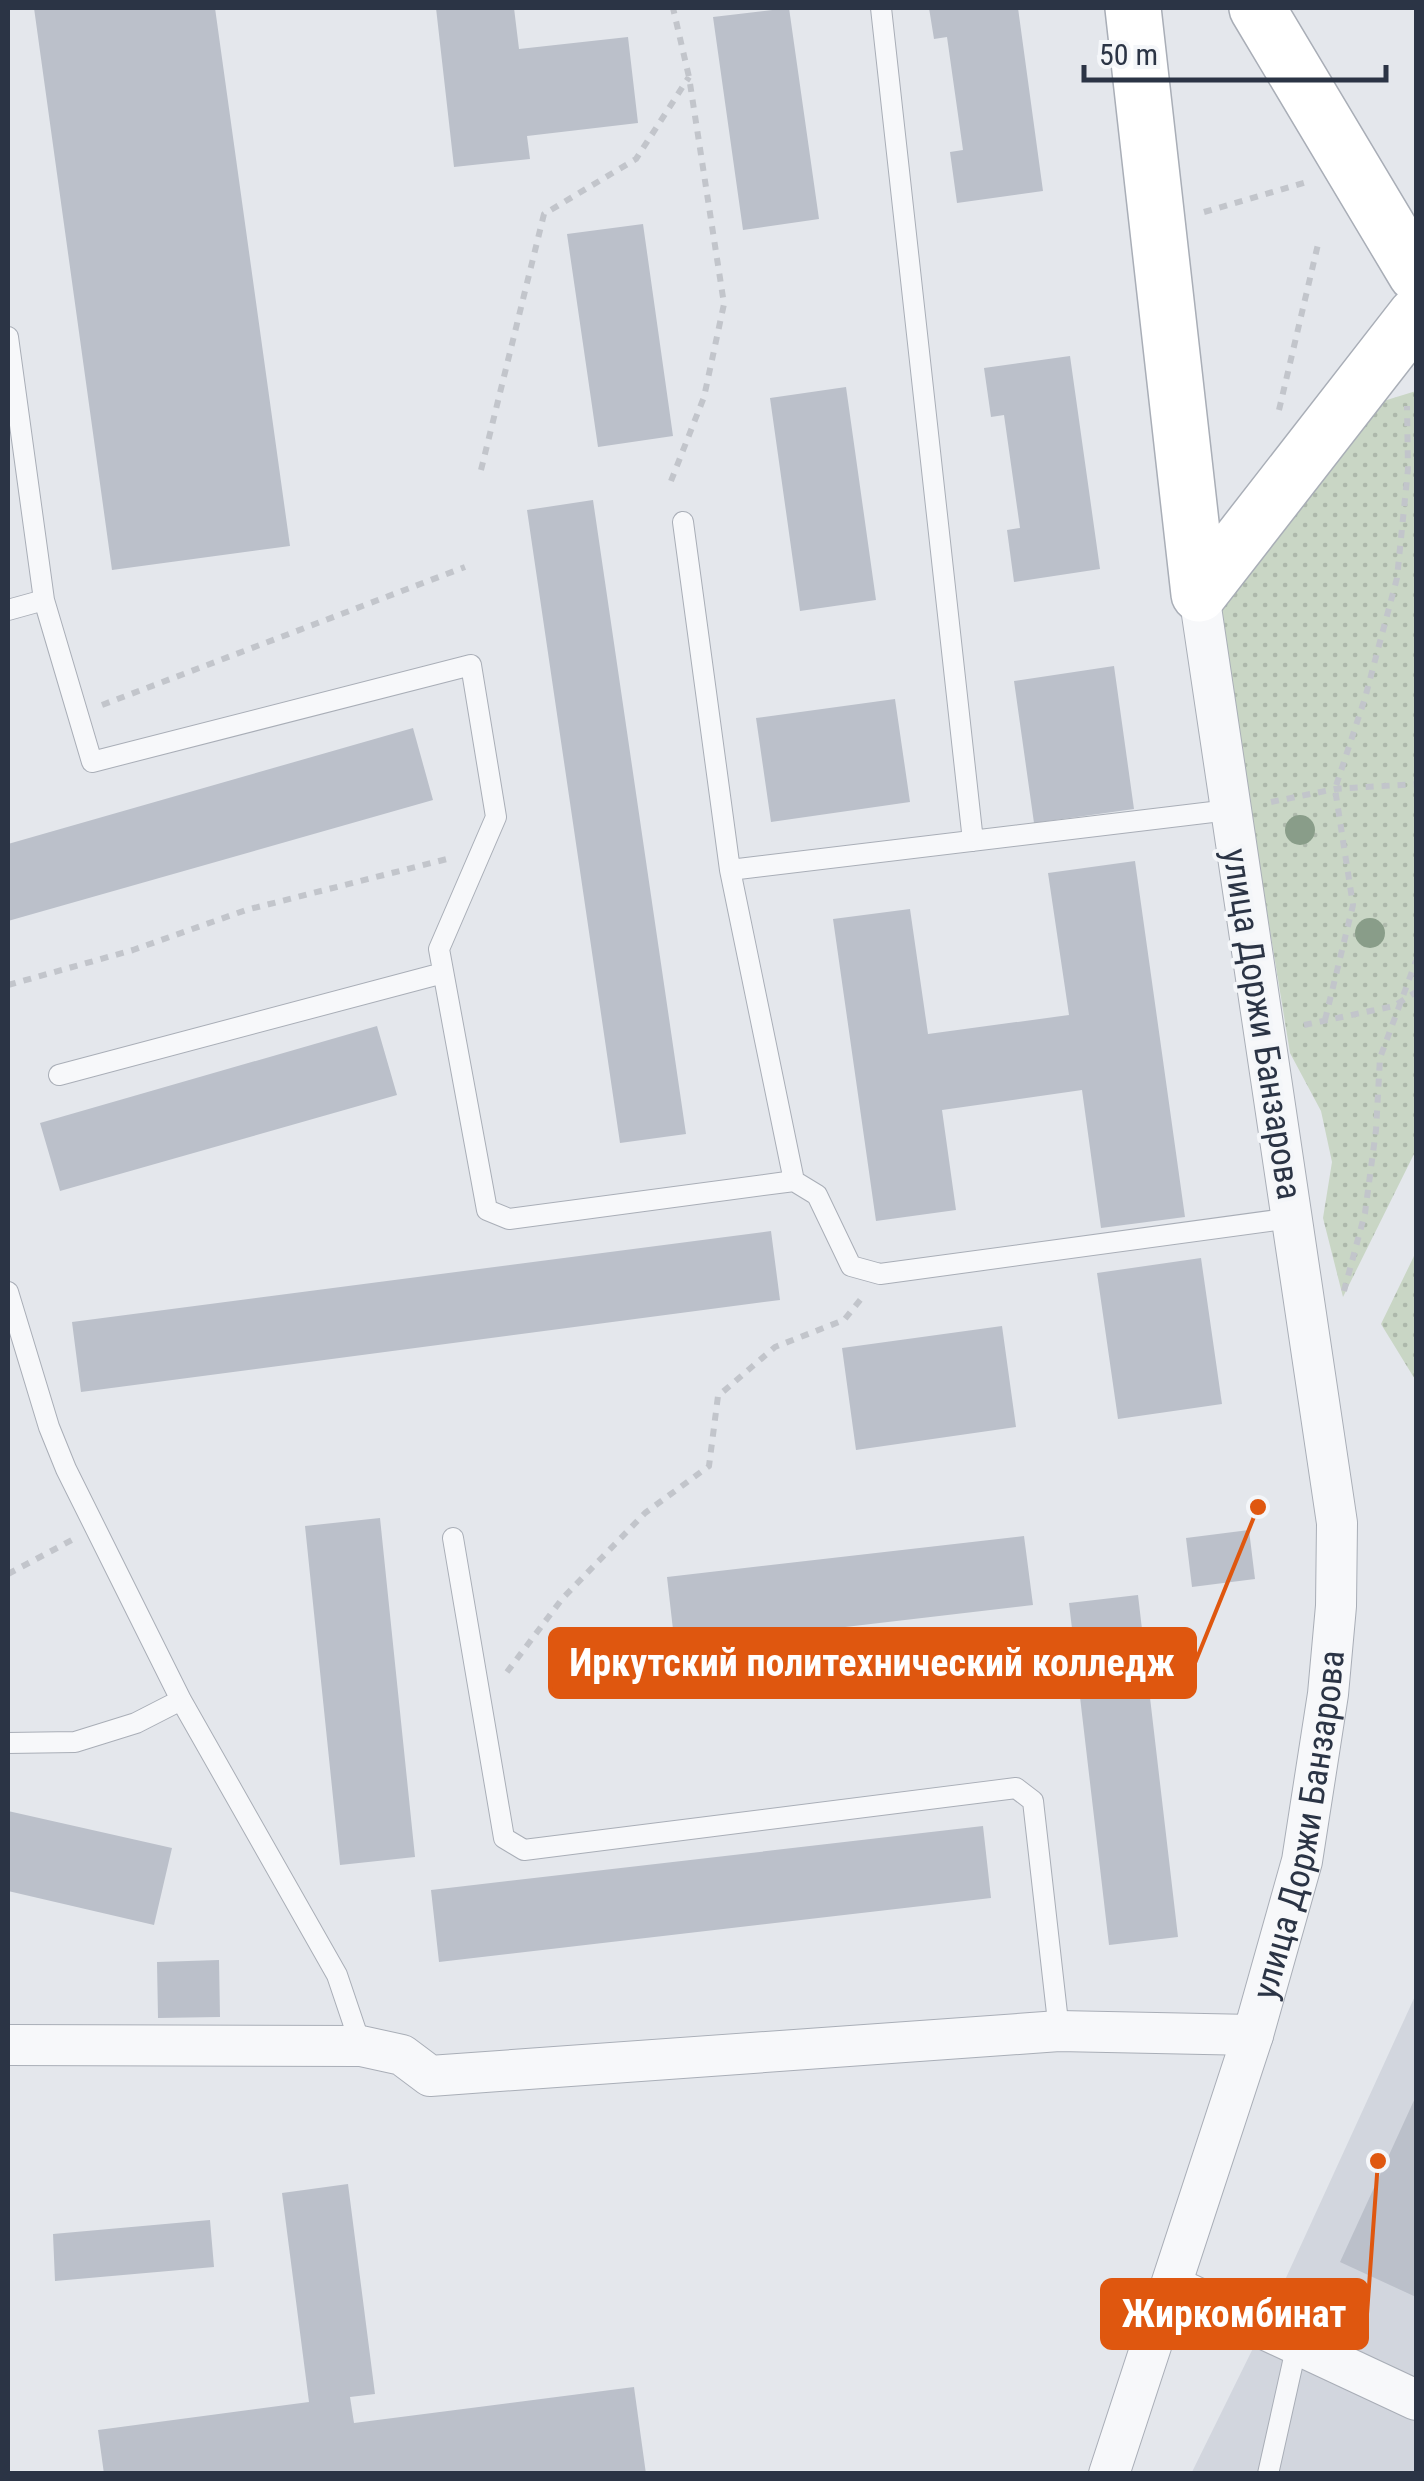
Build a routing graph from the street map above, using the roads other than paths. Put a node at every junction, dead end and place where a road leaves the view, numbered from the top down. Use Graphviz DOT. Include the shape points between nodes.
graph roads {
  1 [pos="881,8"];
  2 [pos="1133,8"];
  3 [pos="1257,8"];
  4 [pos="1416,274"];
  5 [pos="1416,315"];
  6 [pos="8,337"];
  7 [pos="682,522"];
  8 [pos="1199,594"];
  9 [pos="44,600"];
  10 [pos="8,610"];
  11 [pos="1248,807"];
  12 [pos="973,841"];
  13 [pos="730,870"];
  14 [pos="443,973"];
  15 [pos="59,1076"];
  16 [pos="794,1181"];
  17 [pos="1292,1218"];
  18 [pos="8,1292"];
  19 [pos="453,1538"];
  20 [pos="181,1700"];
  21 [pos="8,1744"];
  22 [pos="1059,2032"];
  23 [pos="1253,2035"];
  24 [pos="8,2045"];
  25 [pos="361,2046"];
  26 [pos="1172,2286"];
  27 [pos="1296,2344"];
  28 [pos="1416,2400"];
  29 [pos="1109,2474"];
  30 [pos="1268,2474"];
  1 -- 12 [label="lane"];
  2 -- 8 [label="street, улица Доржи Банзарова"];
  3 -- 4 [label="street"];
  5 -- 8 [label="street"];
  6 -- 9 [label="lane"];
  7 -- 13 [label="lane"];
  8 -- 11 [label="street, улица Доржи Банзарова"];
  9 -- 10 [label="lane"];
  9 -- 14 [label="lane" via="92,762 471,665 496,817 438,949"];
  11 -- 12 [label="lane"];
  11 -- 17 [label="street, улица Доржи Банзарова"];
  12 -- 13 [label="lane"];
  13 -- 16 [label="lane"];
  14 -- 15 [label="lane"];
  14 -- 16 [label="lane" via="487,1210 509,1220"];
  16 -- 17 [label="lane" via="817,1194 850,1266 880,1274"];
  17 -- 23 [label="street, улица Доржи Банзарова" via="1336,1523 1336,1606 1302,1861"];
  18 -- 20 [label="lane" via="49,1427"];
  19 -- 22 [label="lane" via="504,1838 524,1850 1016,1788 1033,1801"];
  20 -- 21 [label="lane" via="75,1742"];
  20 -- 25 [label="lane" via="336,1975"];
  22 -- 23 [label="street"];
  22 -- 25 [label="street" via="430,2076 402,2055"];
  23 -- 26 [label="street, улица Доржи Банзарова"];
  24 -- 25 [label="street"];
  26 -- 27 [label="street"];
  26 -- 29 [label="street, улица Доржи Банзарова"];
  27 -- 28 [label="street"];
  27 -- 30 [label="lane"];
}
